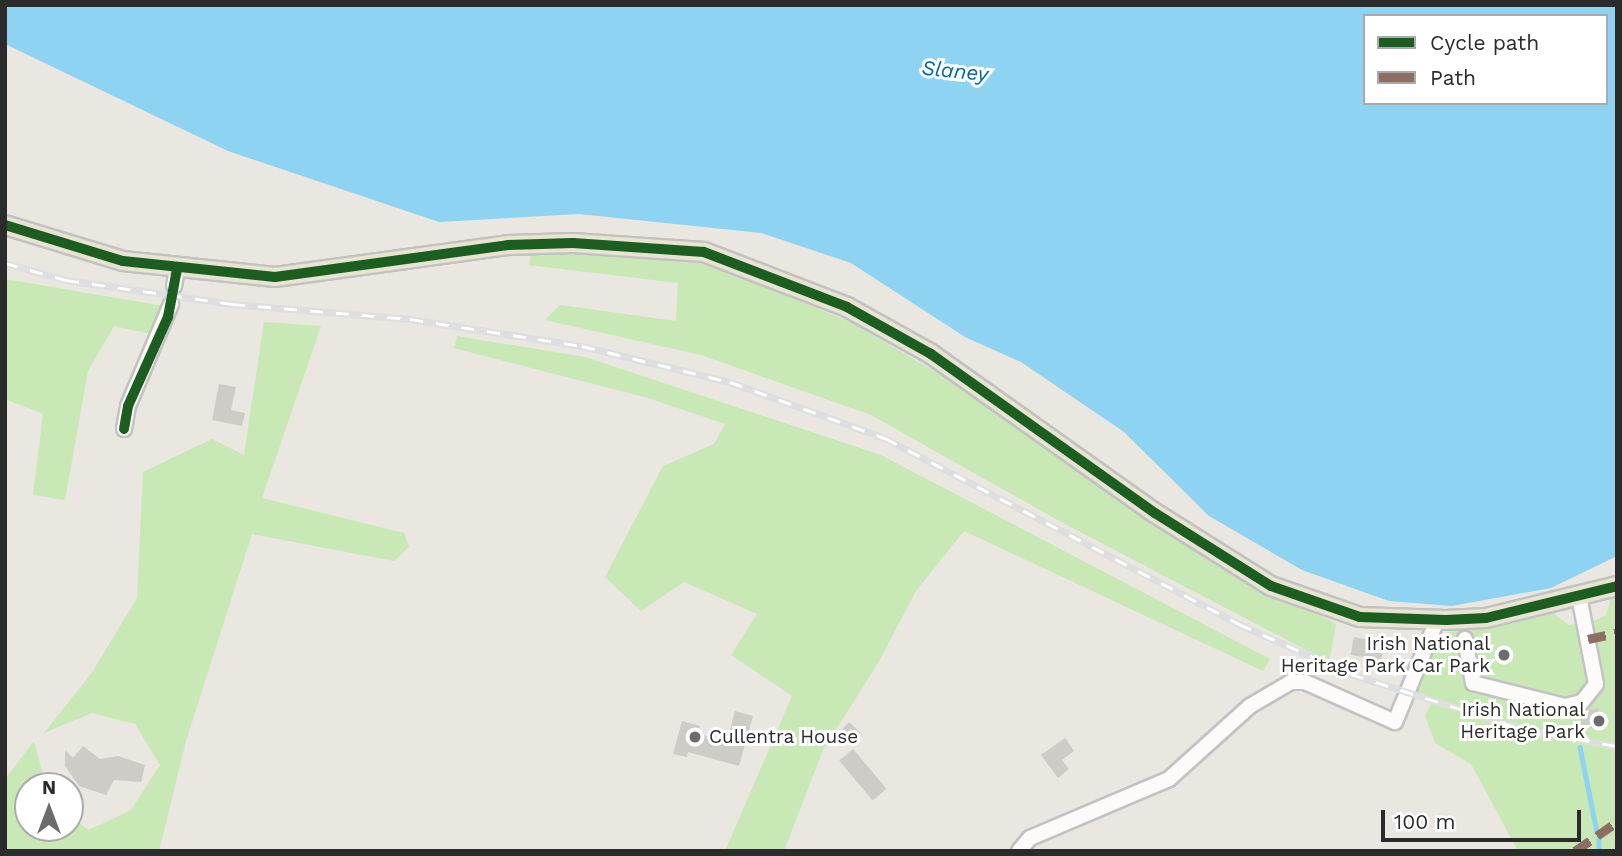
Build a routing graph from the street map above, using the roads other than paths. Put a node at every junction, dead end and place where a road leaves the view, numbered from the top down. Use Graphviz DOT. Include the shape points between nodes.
graph roads {
  1 [pos="5,225"];
  2 [pos="171,304"];
  3 [pos="124,429"];
  4 [pos="1617,586"];
  5 [pos="1578,596"];
  6 [pos="1437,620"];
  7 [pos="1465,639"];
  8 [pos="1019,851"];
  1 -- 6 [label="main road" via="175,278 275,278 508,245 573,243 704,252 848,307 931,354 1154,513 1271,586 1360,617"];
  2 -- 3 [label="street" via="128,406"];
  4 -- 5 [label="main road"];
  5 -- 6 [label="main road" via="1486,618"];
  5 -- 7 [label="street" via="1595,684 1583,702 1565,706 1473,683"];
  6 -- 8 [label="street" via="1395,722 1305,682 1291,682 1250,706 1169,779 1030,838"];
}
